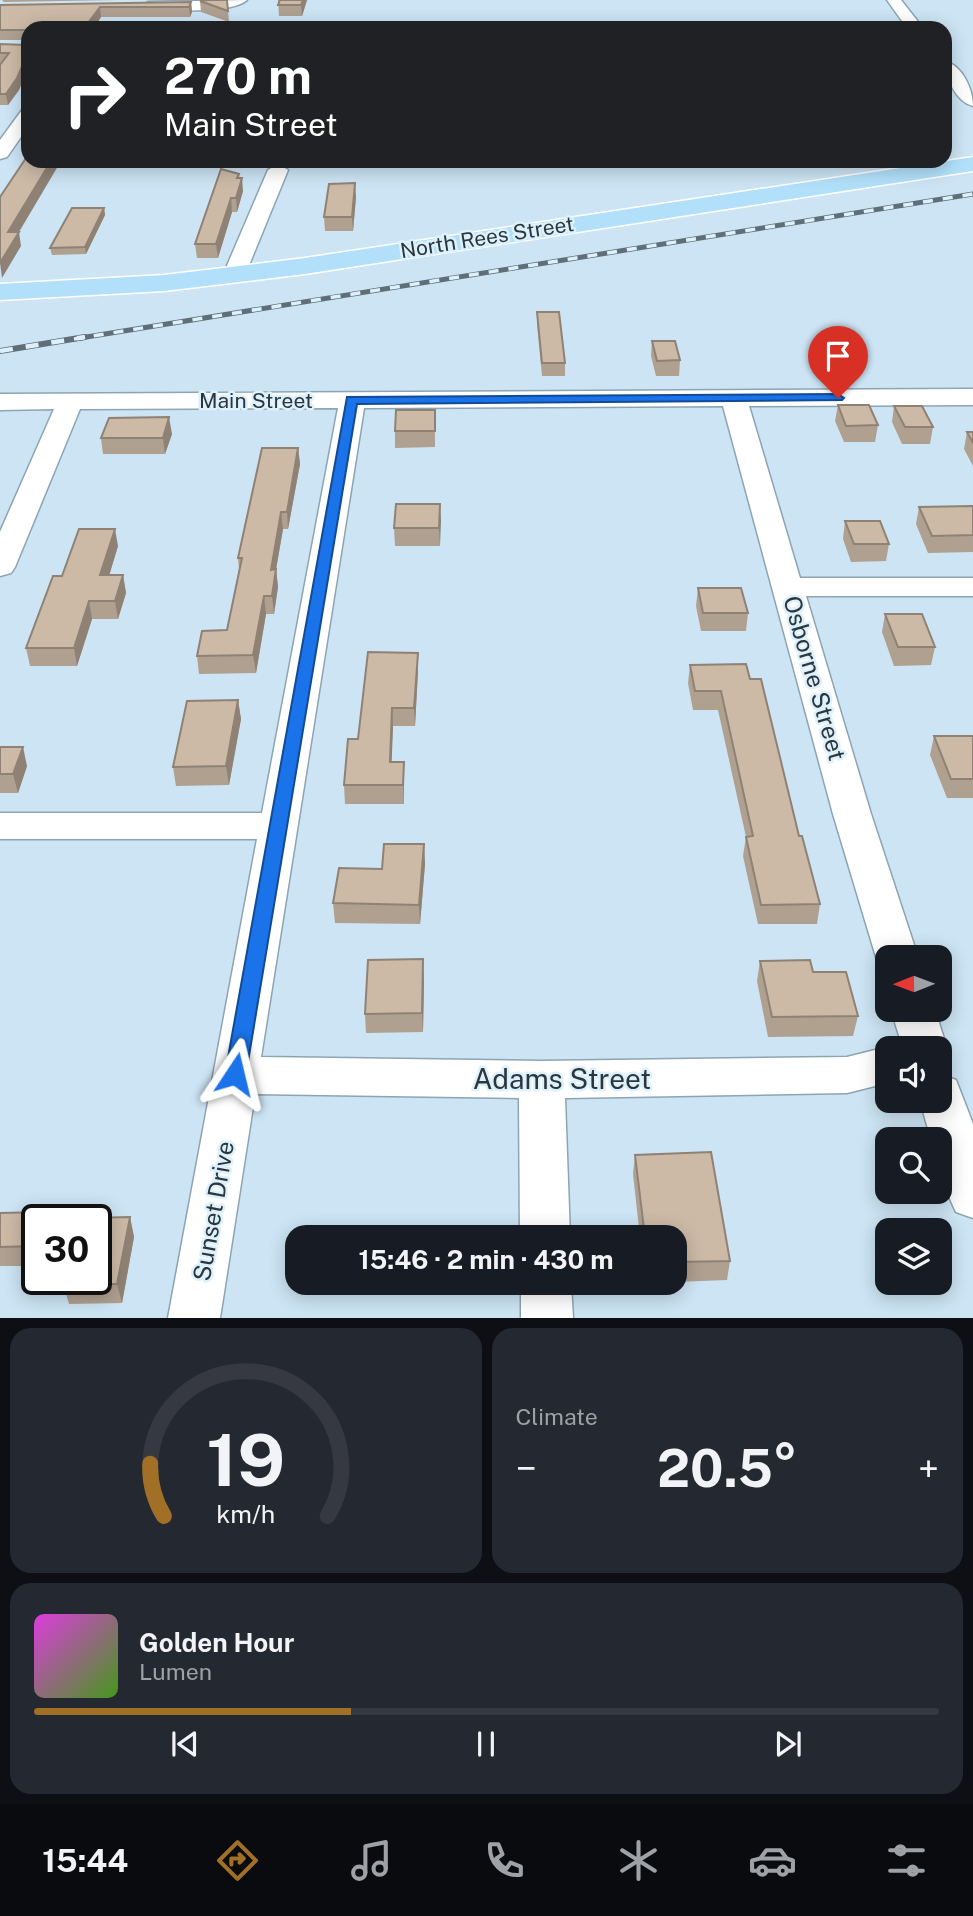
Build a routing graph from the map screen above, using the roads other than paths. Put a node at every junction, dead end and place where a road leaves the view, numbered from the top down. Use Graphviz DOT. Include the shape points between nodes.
graph roads {
  1 [pos="240,0"];
  2 [pos="894,0"];
  3 [pos="138,6"];
  4 [pos="910,21"];
  5 [pos="952,75"];
  6 [pos="973,101"];
  7 [pos="21,124"];
  8 [pos="0,153"];
  9 [pos="973,164"];
  10 [pos="952,167"];
  11 [pos="946,168"];
  12 [pos="278,170"];
  13 [pos="234,275"];
  14 [pos="0,292"];
  15 [pos="973,397"];
  16 [pos="734,398"];
  17 [pos="352,400"];
  18 [pos="71,401"];
  19 [pos="0,402"];
  20 [pos="0,566"];
  21 [pos="789,587"];
  22 [pos="973,587"];
  23 [pos="0,826"];
  24 [pos="277,826"];
  25 [pos="893,945"];
  26 [pos="875,1068"];
  27 [pos="235,1074"];
  28 [pos="542,1080"];
  29 [pos="946,1113"];
  30 [pos="973,1197"];
  31 [pos="545,1225"];
  32 [pos="546,1295"];
  33 [pos="194,1318"];
  34 [pos="547,1318"];
  1 -- 3 [label="street"];
  2 -- 4 [label="street"];
  5 -- 6 [label="street"];
  7 -- 8 [label="street"];
  9 -- 10 [label="main road, North Rees Street"];
  11 -- 13 [label="main road, North Rees Street"];
  12 -- 13 [label="street"];
  13 -- 14 [label="main road, North Rees Street" via="150,285"];
  15 -- 16 [label="street, Main Street"];
  16 -- 17 [label="street, Main Street"];
  16 -- 21 [label="street, Osborne Street"];
  17 -- 18 [label="street, Main Street"];
  17 -- 24 [label="street, Sunset Drive"];
  18 -- 19 [label="street, Main Street"];
  18 -- 20 [label="street"];
  21 -- 22 [label="street"];
  21 -- 25 [label="street, Osborne Street"];
  23 -- 24 [label="street"];
  24 -- 27 [label="street, Sunset Drive"];
  26 -- 28 [label="street, Adams Street" via="847,1075"];
  27 -- 28 [label="street, Adams Street"];
  27 -- 33 [label="street, Sunset Drive"];
  28 -- 31 [label="street"];
  29 -- 30 [label="street"];
  32 -- 34 [label="street"];
}
